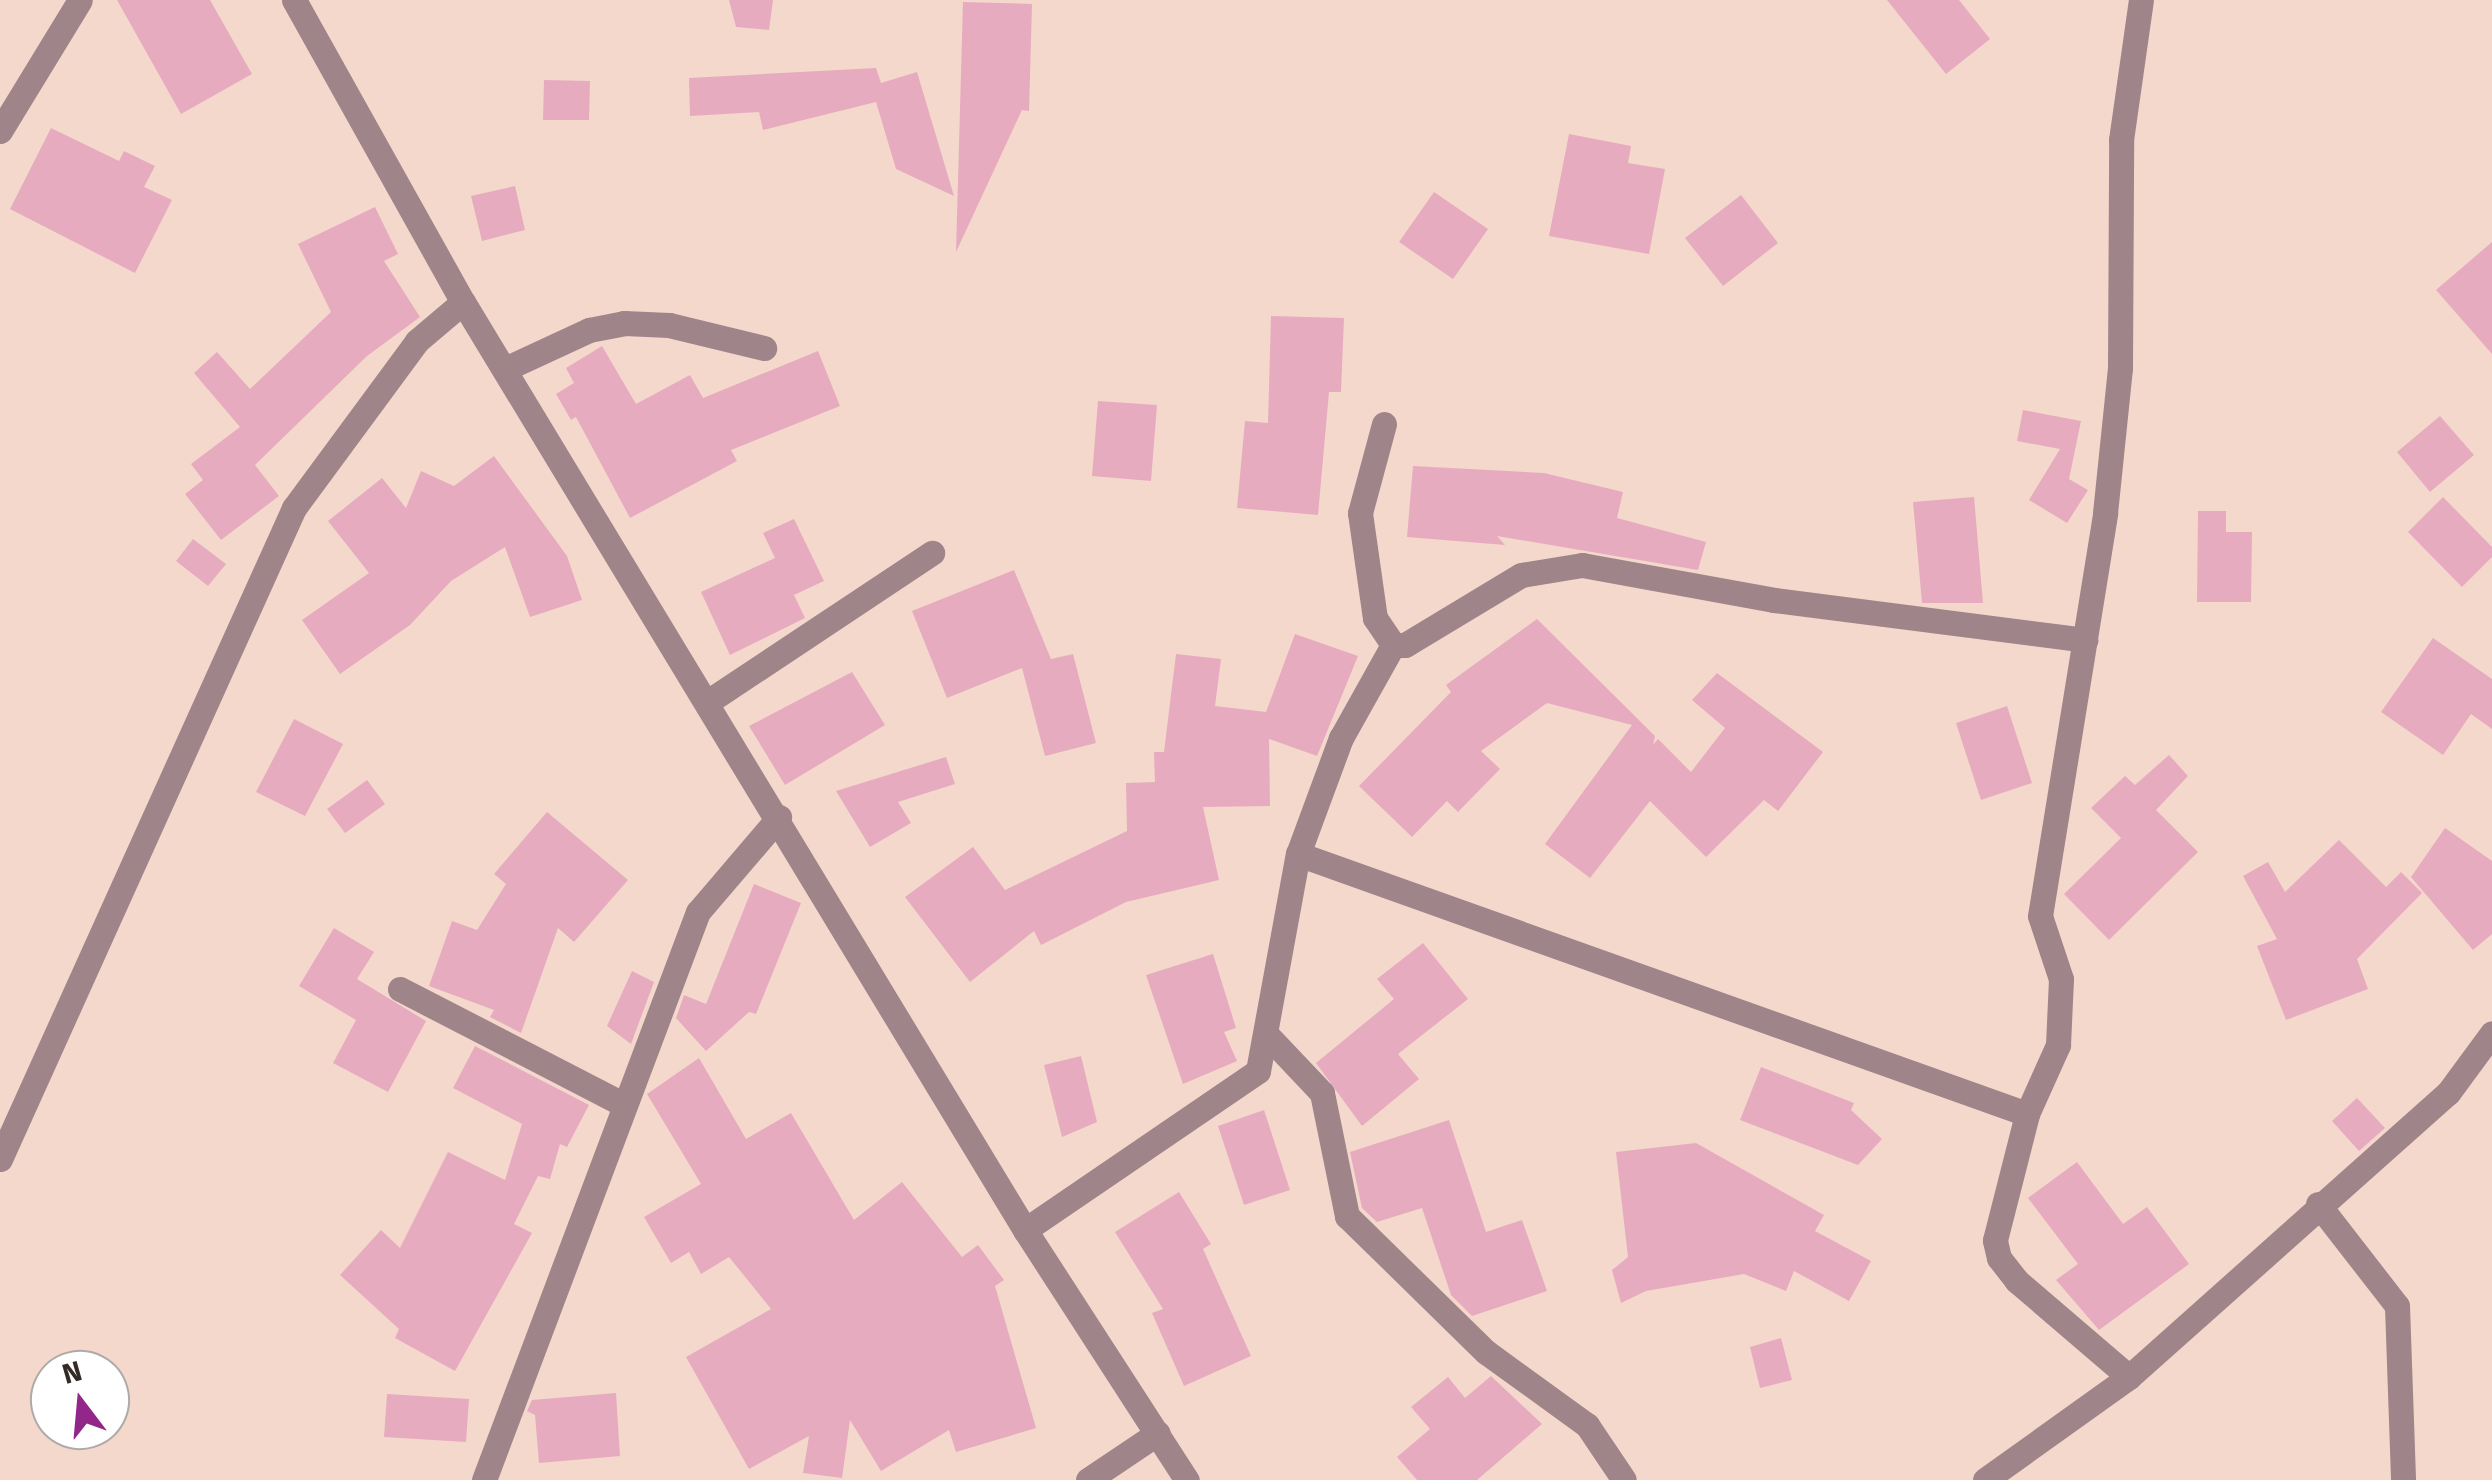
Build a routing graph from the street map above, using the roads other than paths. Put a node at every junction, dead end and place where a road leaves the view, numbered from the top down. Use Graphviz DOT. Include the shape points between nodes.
graph roads {
  1 [pos="80,0"];
  2 [pos="294,0"];
  3 [pos="2141,0"];
  4 [pos="0,130"];
  5 [pos="463,302"];
  6 [pos="764,348"];
  7 [pos="504,370"];
  8 [pos="1384,424"];
  9 [pos="932,553"];
  10 [pos="2086,640"];
  11 [pos="1393,646"];
  12 [pos="708,701"];
  13 [pos="779,817"];
  14 [pos="1298,854"];
  15 [pos="400,989"];
  16 [pos="2492,1033"];
  17 [pos="1269,1037"];
  18 [pos="2492,1063"];
  19 [pos="2448,1093"];
  20 [pos="625,1105"];
  21 [pos="2027,1114"];
  22 [pos="0,1159"];
  23 [pos="2318,1204"];
  24 [pos="1025,1230"];
  25 [pos="2129,1377"];
  26 [pos="1158,1433"];
  27 [pos="484,1480"];
  28 [pos="1088,1480"];
  29 [pos="1187,1480"];
  30 [pos="1624,1480"];
  31 [pos="1985,1480"];
  32 [pos="2403,1480"];
  1 -- 4 [label="street"];
  2 -- 5 [label="street"];
  3 -- 10 [label="street" via="2121,140 2120,368"];
  5 -- 7 [label="street"];
  5 -- 22 [label="street" via="416,341 294,508"];
  6 -- 7 [label="street" via="670,325 624,323 588,330"];
  7 -- 12 [label="street"];
  8 -- 11 [label="street" via="1360,513 1374,618"];
  9 -- 12 [label="street"];
  10 -- 11 [label="street" via="1774,600 1582,566 1521,575"];
  10 -- 21 [label="street" via="2040,916 2062,979 2058,1045"];
  11 -- 14 [label="street" via="1341,738"];
  12 -- 13 [label="street"];
  13 -- 20 [label="street" via="698,912"];
  13 -- 24 [label="street"];
  14 -- 17 [label="street" via="1270,987"];
  14 -- 21 [label="street"];
  15 -- 20 [label="street"];
  16 -- 19 [label="street"];
  17 -- 24 [label="street" via="1258,1071"];
  17 -- 30 [label="street" via="1322,1093 1347,1216 1486,1352 1587,1426"];
  18 -- 19 [label="street"];
  19 -- 23 [label="street"];
  20 -- 27 [label="street"];
  21 -- 25 [label="street" via="1995,1240 1998,1258"];
  23 -- 25 [label="street"];
  23 -- 32 [label="street" via="2398,1306"];
  24 -- 26 [label="street"];
  25 -- 31 [label="street"];
  26 -- 28 [label="street"];
  26 -- 29 [label="street"];
}
